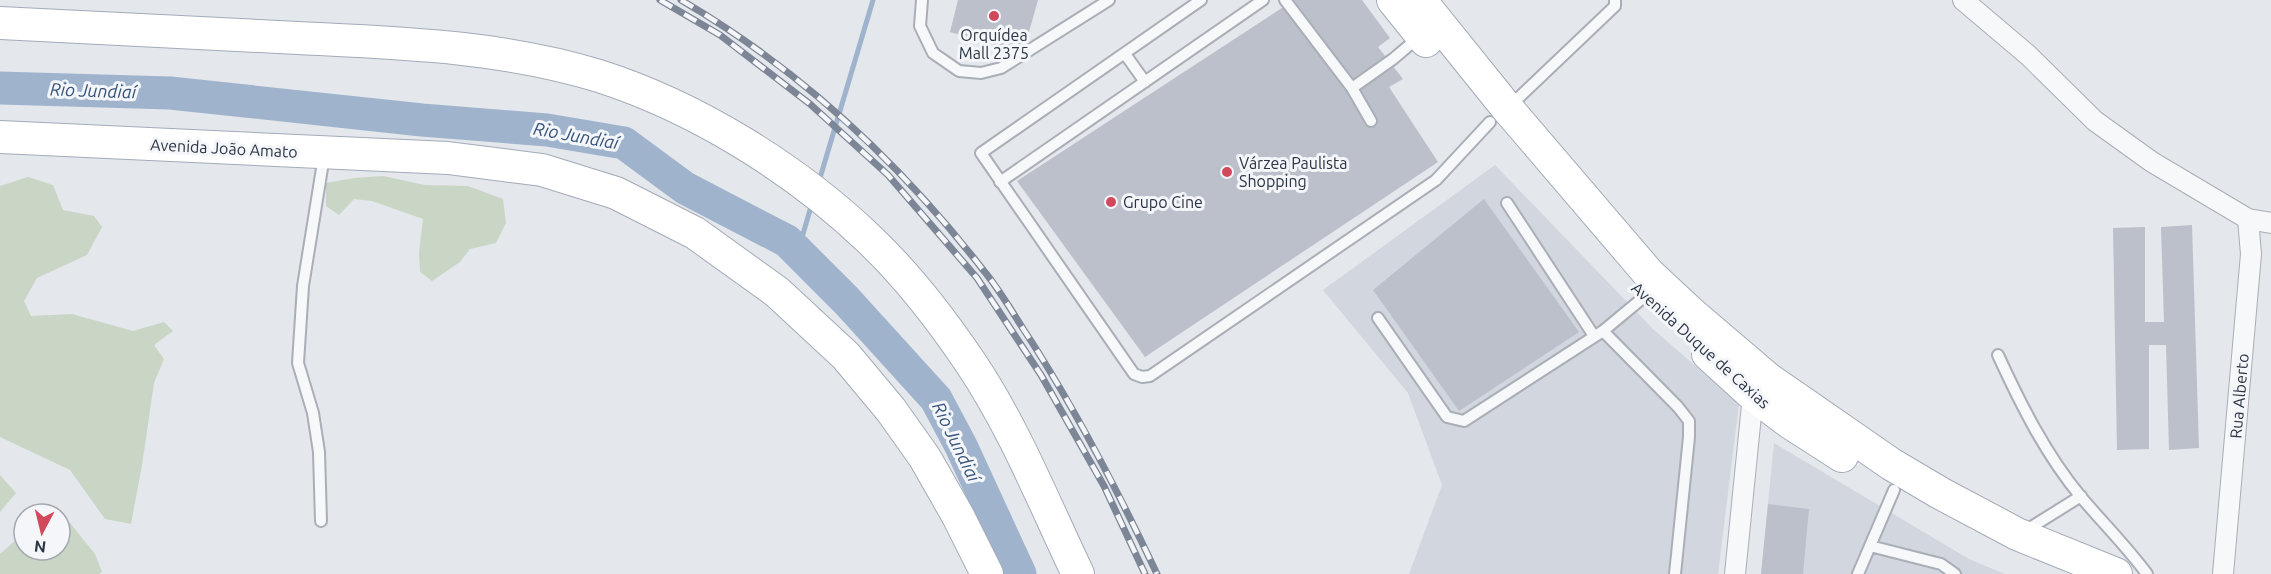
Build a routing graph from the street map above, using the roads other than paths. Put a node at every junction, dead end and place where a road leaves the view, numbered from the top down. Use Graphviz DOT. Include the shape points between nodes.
graph roads {
  1 [pos="922,0"];
  2 [pos="1109,0"];
  3 [pos="1201,0"];
  4 [pos="1263,0"];
  5 [pos="1284,0"];
  6 [pos="1393,0"];
  7 [pos="1420,0"];
  8 [pos="1615,0"];
  9 [pos="1963,0"];
  10 [pos="0,23"];
  11 [pos="1421,35"];
  12 [pos="1125,54"];
  13 [pos="1145,82"];
  14 [pos="1352,88"];
  15 [pos="1499,115"];
  16 [pos="1371,121"];
  17 [pos="0,137"];
  18 [pos="324,152"];
  19 [pos="1000,182"];
  20 [pos="1507,204"];
  21 [pos="2248,219"];
  22 [pos="2271,223"];
  23 [pos="1644,297"];
  24 [pos="1378,318"];
  25 [pos="1598,333"];
  26 [pos="1998,355"];
  27 [pos="1760,386"];
  28 [pos="1892,477"];
  29 [pos="2081,496"];
  30 [pos="321,521"];
  31 [pos="2017,534"];
  32 [pos="1870,546"];
  33 [pos="987,574"];
  34 [pos="1078,574"];
  35 [pos="1676,574"];
  36 [pos="1735,574"];
  37 [pos="1858,574"];
  38 [pos="1955,574"];
  39 [pos="2059,574"];
  40 [pos="2116,574"];
  41 [pos="2147,574"];
  42 [pos="2223,574"];
  1 -- 2 [label="lane" via="920,26 933,53 959,71 981,73 1001,68"];
  3 -- 12 [label="lane"];
  4 -- 13 [label="lane"];
  5 -- 14 [label="lane"];
  6 -- 11 [label="main road, Avenida Duque de Caxias"];
  7 -- 15 [label="main road, Avenida Duque de Caxias"];
  8 -- 15 [label="lane" via="1615,6"];
  9 -- 21 [label="street" via="2028,55 2095,121 2152,162"];
  10 -- 34 [label="main road" via="429,44 532,60 599,76 672,104 735,138 810,190 870,239 925,300 971,363 1009,429"];
  11 -- 14 [label="lane"];
  11 -- 15 [label="main road, Avenida Duque de Caxias"];
  12 -- 13 [label="lane"];
  12 -- 19 [label="lane" via="981,153"];
  13 -- 19 [label="lane"];
  14 -- 16 [label="lane"];
  15 -- 19 [label="lane" via="1437,180 1150,376 1134,374"];
  15 -- 23 [label="main road, Avenida Duque de Caxias"];
  15 -- 27 [label="main road, Avenida Duque de Caxias"];
  17 -- 18 [label="main road, Avenida João Amato"];
  18 -- 30 [label="lane" via="303,286 298,363 313,413 319,452"];
  18 -- 33 [label="main road, Avenida João Amato" via="448,158 542,170 616,193 694,234 777,292 846,356 925,458"];
  20 -- 25 [label="lane"];
  21 -- 22 [label="street"];
  21 -- 42 [label="street, Rua Alberto" via="2251,254"];
  23 -- 25 [label="lane"];
  23 -- 27 [label="main road, Avenida Duque de Caxias"];
  24 -- 25 [label="lane" via="1447,417 1464,421"];
  25 -- 35 [label="lane" via="1657,384 1689,421"];
  26 -- 29 [label="lane" via="2040,438"];
  27 -- 28 [label="main road, Avenida Duque de Caxias" via="1789,422"];
  27 -- 36 [label="street"];
  28 -- 31 [label="main road, Avenida Duque de Caxias"];
  28 -- 32 [label="lane"];
  28 -- 39 [label="main road, Avenida Duque de Caxias" via="1971,534"];
  29 -- 31 [label="lane"];
  29 -- 41 [label="lane"];
  31 -- 40 [label="main road, Avenida Duque de Caxias"];
  32 -- 37 [label="lane"];
  32 -- 38 [label="lane" via="1941,564"];
}
